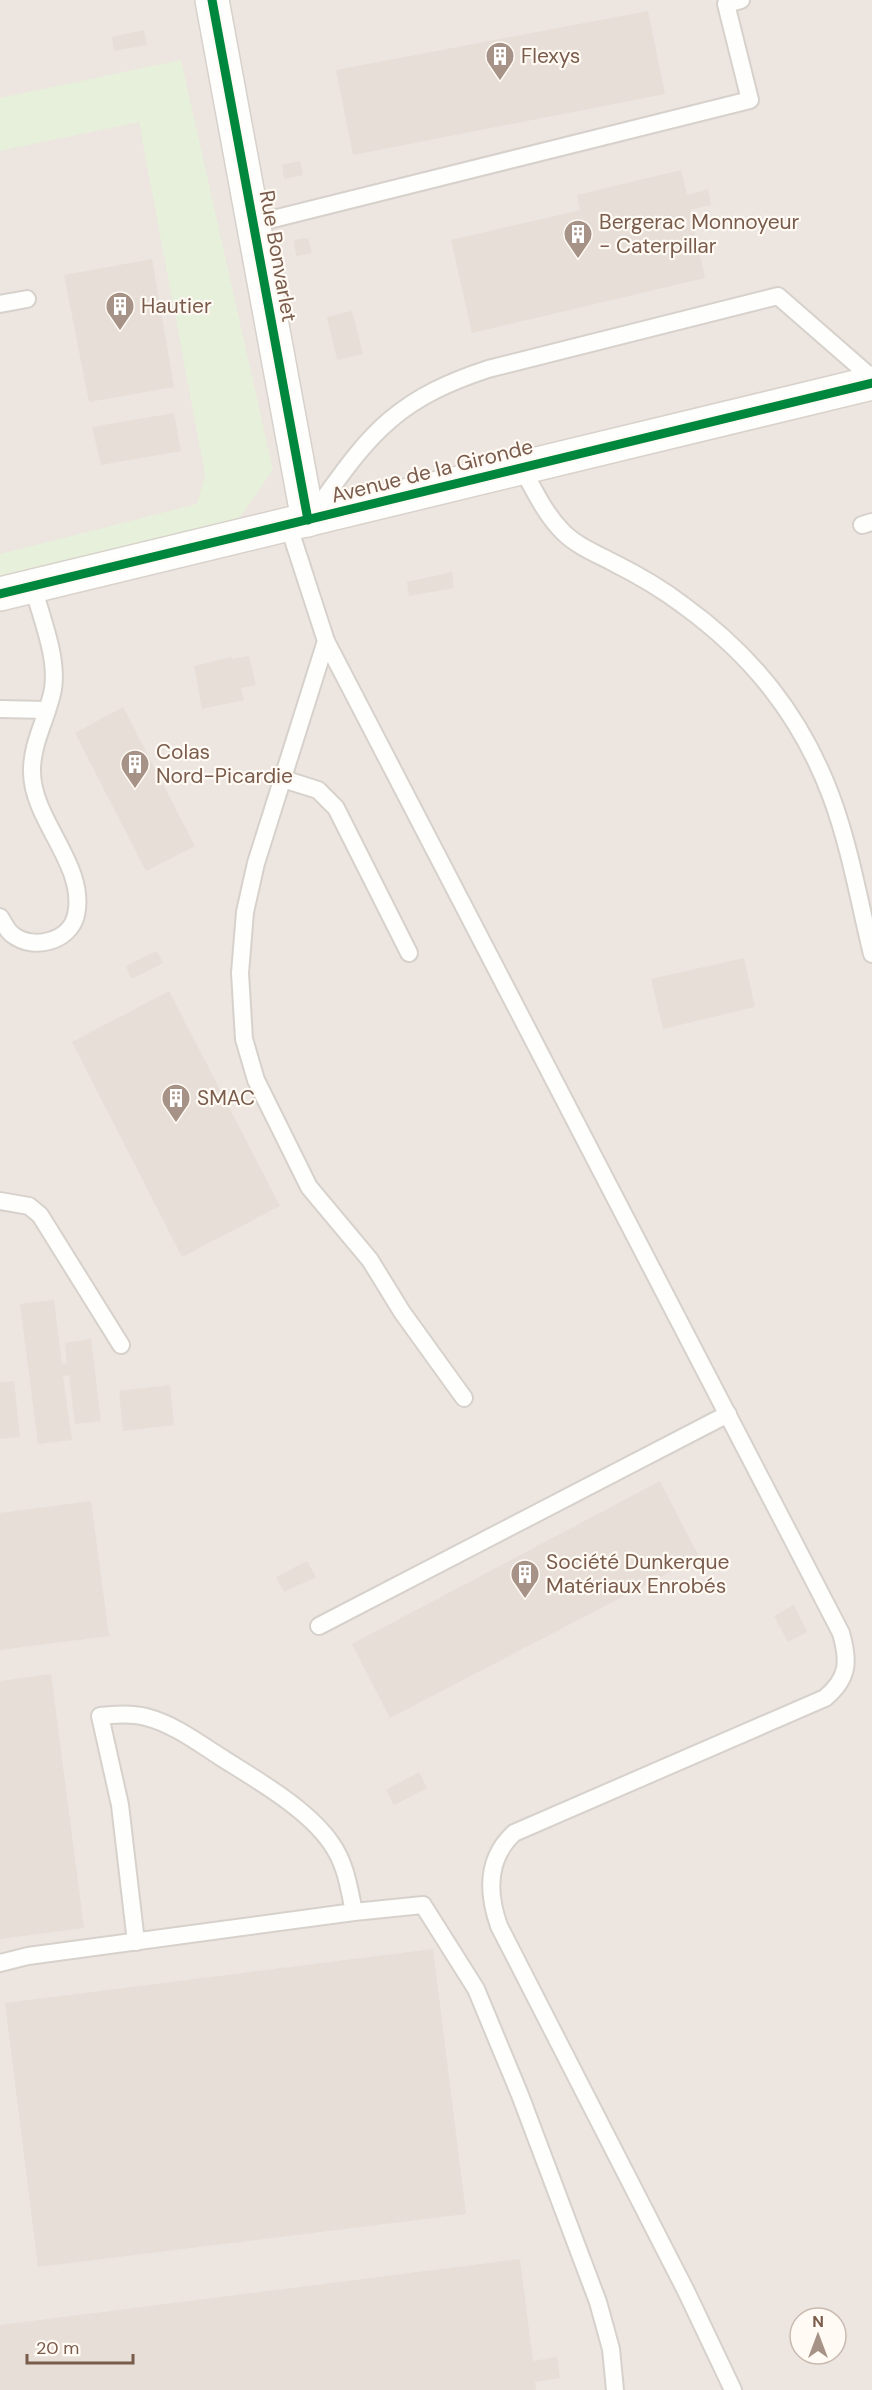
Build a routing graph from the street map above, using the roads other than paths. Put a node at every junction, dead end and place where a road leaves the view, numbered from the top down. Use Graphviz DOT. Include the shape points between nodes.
graph roads {
  1 [pos="212,0"];
  2 [pos="741,0"];
  3 [pos="254,224"];
  4 [pos="27,298"];
  5 [pos="0,304"];
  6 [pos="872,378"];
  7 [pos="872,383"];
  8 [pos="522,468"];
  9 [pos="298,522"];
  10 [pos="33,586"];
  11 [pos="0,594"];
  12 [pos="326,641"];
  13 [pos="0,709"];
  14 [pos="47,710"];
  15 [pos="283,779"];
  16 [pos="0,917"];
  17 [pos="409,952"];
  18 [pos="872,954"];
  19 [pos="0,1201"];
  20 [pos="121,1345"];
  21 [pos="464,1398"];
  22 [pos="728,1414"];
  23 [pos="319,1626"];
  24 [pos="354,1912"];
  25 [pos="136,1942"];
  26 [pos="0,1962"];
  27 [pos="615,2390"];
  28 [pos="733,2390"];
  1 -- 3 [label="street, Rue Bonvarlet"];
  2 -- 3 [label="lane" via="726,4 750,100"];
  3 -- 9 [label="street, Rue Bonvarlet"];
  4 -- 5 [label="lane"];
  6 -- 9 [label="lane" via="778,296 500,366 429,392 388,421"];
  7 -- 8 [label="street, Avenue de la Gironde"];
  8 -- 9 [label="street, Avenue de la Gironde"];
  8 -- 18 [label="lane" via="540,502 565,534 654,585 706,622 754,666 774,691 808,747 831,796"];
  9 -- 10 [label="street, Avenue de la Gironde"];
  9 -- 12 [label="lane"];
  10 -- 11 [label="street, Avenue de la Gironde"];
  10 -- 14 [label="lane" via="54,668"];
  12 -- 15 [label="lane"];
  12 -- 22 [label="lane"];
  13 -- 14 [label="lane"];
  14 -- 16 [label="lane" via="34,748 32,776 39,804 75,885 76,914 63,936 35,942 13,935"];
  15 -- 17 [label="lane" via="318,790 336,808"];
  15 -- 21 [label="lane" via="256,863 242,933 240,999 249,1059 309,1187 370,1260"];
  19 -- 20 [label="lane" via="29,1206 40,1215"];
  22 -- 23 [label="lane"];
  22 -- 28 [label="lane" via="841,1633 845,1646 844,1677 825,1698 514,1833 496,1856 491,1896 499,1926"];
  24 -- 25 [label="lane"];
  24 -- 25 [label="lane" via="340,1857 319,1829 284,1798 182,1732 147,1717 100,1716 120,1805"];
  24 -- 27 [label="lane" via="423,1905 476,1989 595,2294 611,2349"];
  25 -- 26 [label="lane"];
}
